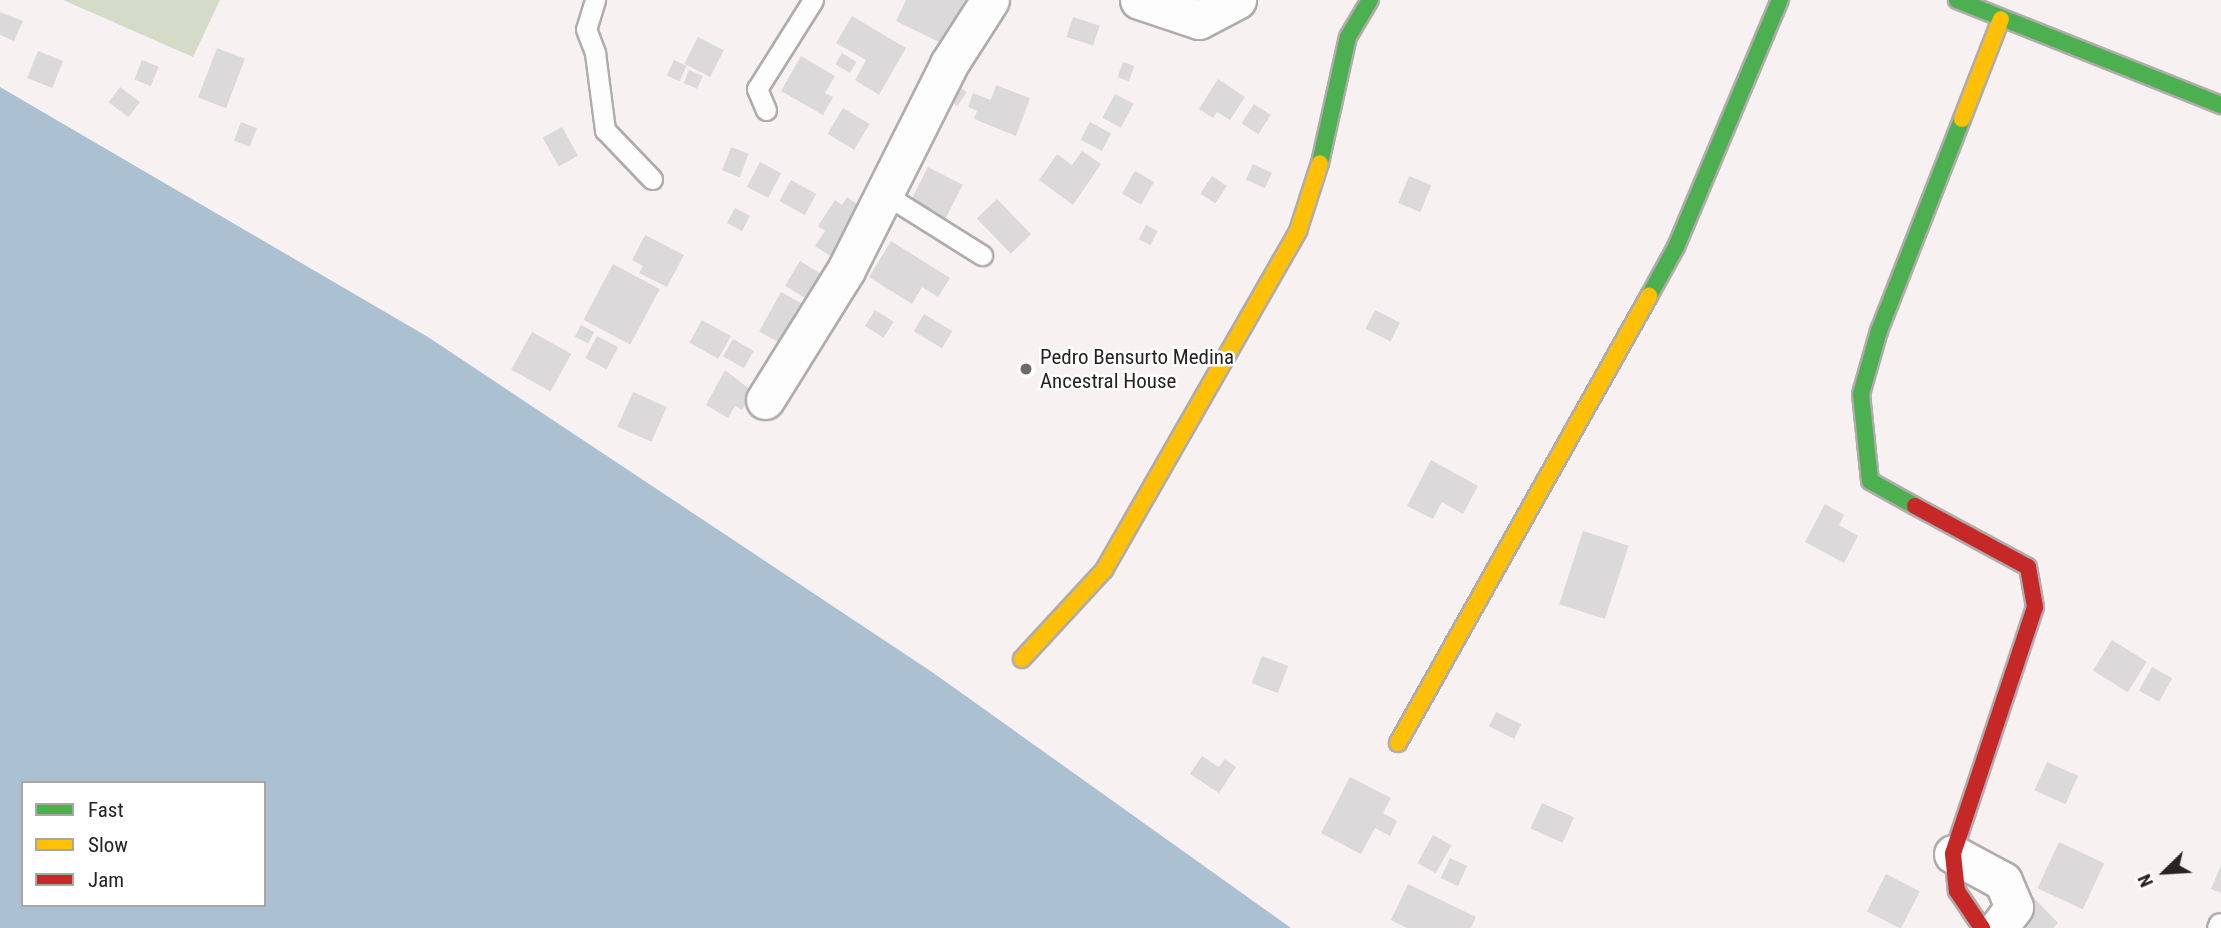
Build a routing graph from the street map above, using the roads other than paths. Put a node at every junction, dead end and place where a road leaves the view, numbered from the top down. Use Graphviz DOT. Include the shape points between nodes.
graph roads {
  1 [pos="595,0"];
  2 [pos="813,0"];
  3 [pos="990,0"];
  4 [pos="1139,0"];
  5 [pos="1237,0"];
  6 [pos="1370,0"];
  7 [pos="1780,0"];
  8 [pos="1957,0"];
  9 [pos="2001,19"];
  10 [pos="2221,104"];
  11 [pos="766,110"];
  12 [pos="652,180"];
  13 [pos="883,193"];
  14 [pos="982,255"];
  15 [pos="765,400"];
  16 [pos="1023,659"];
  17 [pos="1398,743"];
  18 [pos="1953,854"];
  19 [pos="1982,928"];
  20 [pos="1998,928"];
  1 -- 12 [label="lane" via="586,29 595,53 605,130"];
  2 -- 11 [label="lane" via="757,89"];
  3 -- 13 [label="street" via="949,64"];
  4 -- 5 [label="street" via="1199,20"];
  6 -- 16 [label="street" via="1348,37 1325,146 1298,231 1104,570"];
  7 -- 17 [label="street" via="1676,247"];
  8 -- 9 [label="street"];
  9 -- 10 [label="street"];
  9 -- 18 [label="street" via="1879,331 1861,394 1870,481 2028,568 2035,607"];
  13 -- 14 [label="lane"];
  13 -- 15 [label="street" via="846,270"];
  18 -- 19 [label="street" via="1957,891"];
  18 -- 20 [label="street" via="2003,881 2014,906"];
}
